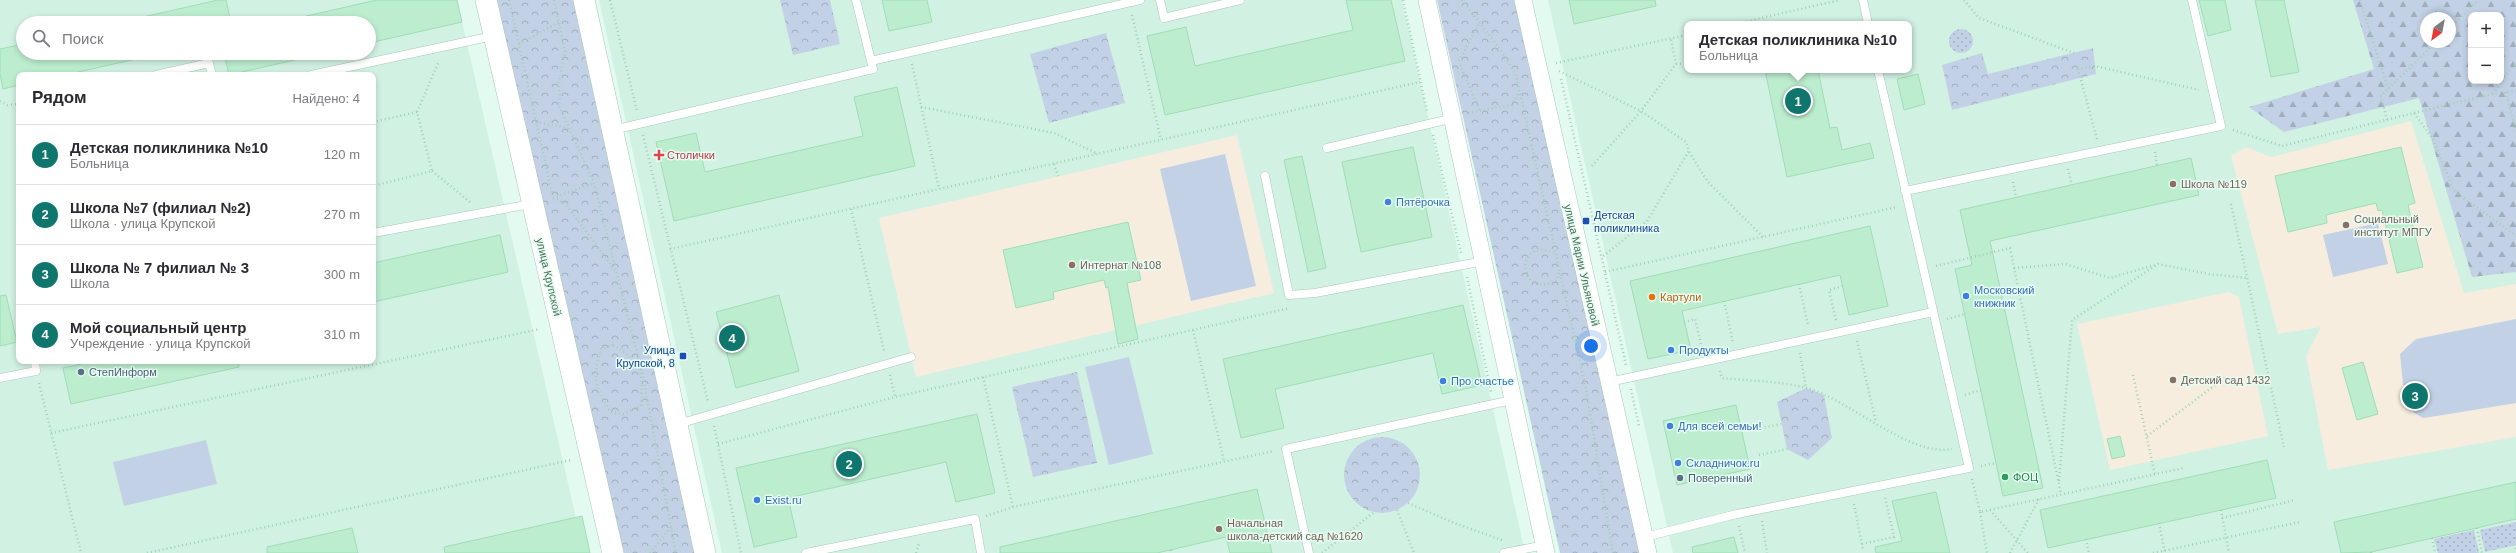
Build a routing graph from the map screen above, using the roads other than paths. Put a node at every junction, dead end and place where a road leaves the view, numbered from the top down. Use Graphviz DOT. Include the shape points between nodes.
graph roads {
  1 [pos="486,0"];
  2 [pos="584,0"];
  3 [pos="856,0"];
  4 [pos="1140,0"];
  5 [pos="1160,0"];
  6 [pos="1240,0"];
  7 [pos="1428,0"];
  8 [pos="1523,0"];
  9 [pos="1862,0"];
  10 [pos="2192,0"];
  11 [pos="1867,21"];
  12 [pos="494,36"];
  13 [pos="871,61"];
  14 [pos="170,72"];
  15 [pos="211,72"];
  16 [pos="325,72"];
  17 [pos="1879,73"];
  18 [pos="1460,116"];
  19 [pos="613,130"];
  20 [pos="1328,148"];
  21 [pos="1265,176"];
  22 [pos="1905,191"];
  23 [pos="532,204"];
  24 [pos="376,232"];
  25 [pos="1484,260"];
  26 [pos="1933,312"];
  27 [pos="911,357"];
  28 [pos="35,364"];
  29 [pos="0,378"];
  30 [pos="1609,382"];
  31 [pos="1512,400"];
  32 [pos="677,424"];
  33 [pos="1646,545"];
  34 [pos="1545,549"];
  35 [pos="613,553"];
  36 [pos="705,553"];
  37 [pos="806,553"];
  38 [pos="981,553"];
  39 [pos="1308,553"];
  40 [pos="1504,553"];
  1 -- 12 [label="street, улица Крупской"];
  2 -- 19 [label="street"];
  3 -- 13 [label="lane"];
  4 -- 13 [label="lane"];
  5 -- 6 [label="lane" via="1164,18"];
  7 -- 18 [label="street"];
  8 -- 30 [label="street, улица Марии Ульяновой"];
  9 -- 11 [label="lane"];
  10 -- 22 [label="lane" via="2221,126"];
  12 -- 16 [label="lane"];
  12 -- 23 [label="street, улица Крупской"];
  13 -- 19 [label="lane" via="873,69"];
  14 -- 15 [label="lane" via="209,64"];
  17 -- 22 [label="lane"];
  18 -- 20 [label="lane"];
  18 -- 25 [label="street"];
  19 -- 32 [label="street"];
  21 -- 25 [label="lane" via="1289,295 1315,293"];
  22 -- 26 [label="lane"];
  23 -- 24 [label="lane"];
  23 -- 35 [label="street, улица Крупской"];
  25 -- 31 [label="street"];
  26 -- 30 [label="lane"];
  26 -- 33 [label="lane" via="1969,468 1737,514"];
  27 -- 32 [label="lane"];
  28 -- 29 [label="lane" via="36,371"];
  30 -- 33 [label="street, улица Марии Ульяновой"];
  31 -- 34 [label="street"];
  31 -- 39 [label="lane" via="1286,449"];
  32 -- 36 [label="street"];
  34 -- 40 [label="lane" via="1526,548"];
  37 -- 38 [label="lane" via="975,519"];
}
